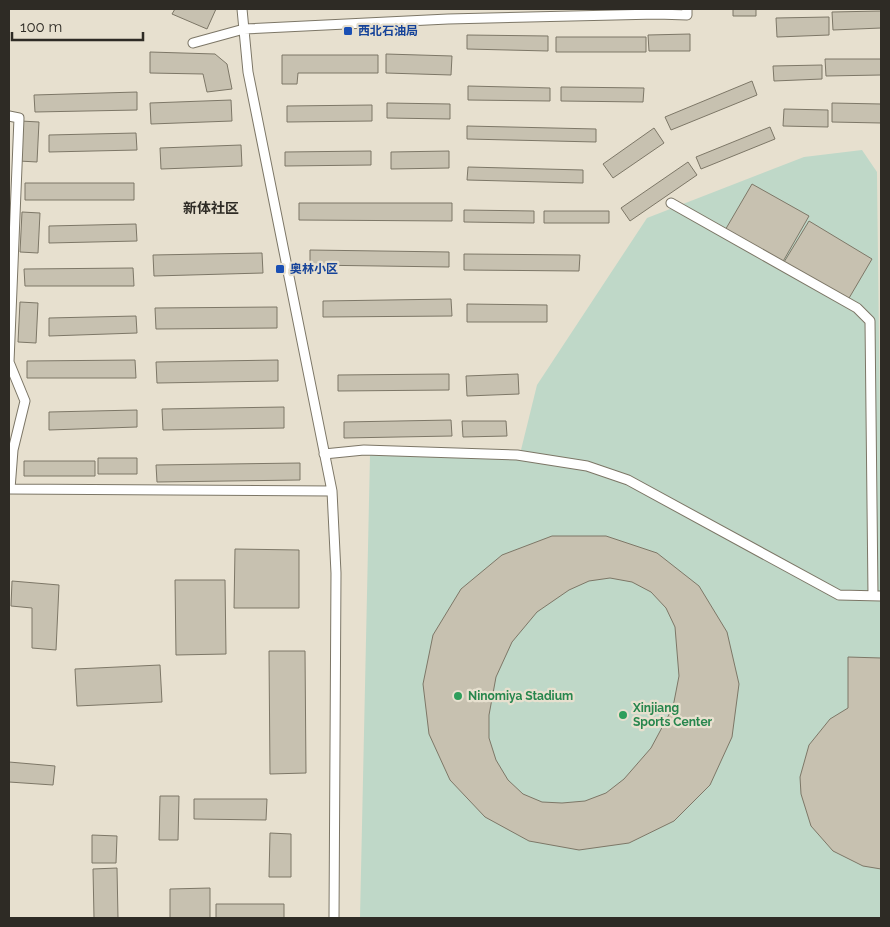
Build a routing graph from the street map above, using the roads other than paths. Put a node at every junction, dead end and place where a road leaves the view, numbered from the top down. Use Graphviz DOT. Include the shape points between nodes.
graph roads {
  1 [pos="242,9"];
  2 [pos="687,9"];
  3 [pos="244,29"];
  4 [pos="193,43"];
  5 [pos="9,116"];
  6 [pos="671,203"];
  7 [pos="324,454"];
  8 [pos="9,489"];
  9 [pos="332,491"];
  10 [pos="877,595"];
  11 [pos="334,918"];
  1 -- 3 [label="street"];
  2 -- 3 [label="street" via="687,15 448,19"];
  3 -- 4 [label="street"];
  3 -- 7 [label="street" via="248,72"];
  5 -- 8 [label="street" via="19,118 9,362 25,401 13,450"];
  6 -- 10 [label="street" via="857,308 870,321"];
  7 -- 9 [label="street"];
  7 -- 10 [label="street" via="364,450 517,455 587,466 628,480 839,595"];
  8 -- 9 [label="street"];
  9 -- 11 [label="street" via="336,573"];
}
